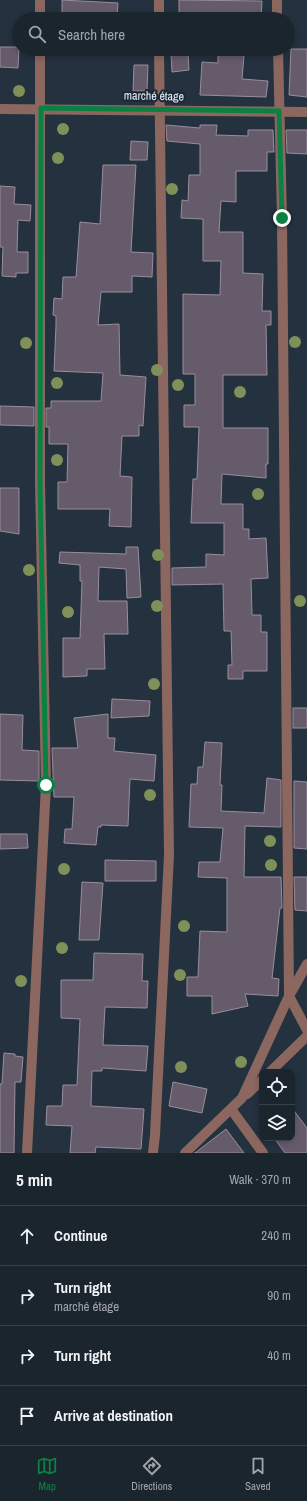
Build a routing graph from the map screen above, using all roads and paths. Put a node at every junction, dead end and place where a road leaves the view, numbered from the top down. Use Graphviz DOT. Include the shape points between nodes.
graph roads {
  1 [pos="40,0"];
  2 [pos="158,0"];
  3 [pos="277,0"];
  4 [pos="40,12"];
  5 [pos="159,12"];
  6 [pos="277,12"];
  7 [pos="40,56"];
  8 [pos="159,56"];
  9 [pos="278,56"];
  10 [pos="0,108"];
  11 [pos="41,108"];
  12 [pos="160,109"];
  13 [pos="279,111"];
  14 [pos="307,112"];
  15 [pos="307,964"];
  16 [pos="289,996"];
  17 [pos="307,1030"];
  18 [pos="307,1036"];
  19 [pos="273,1069"];
  20 [pos="259,1083"];
  21 [pos="242,1098"];
  22 [pos="231,1109"];
  23 [pos="27,1153"];
  24 [pos="153,1153"];
  25 [pos="185,1153"];
  26 [pos="263,1153"];
  1 -- 4 [label="street"];
  2 -- 5 [label="street"];
  3 -- 6 [label="street"];
  7 -- 11 [label="street"];
  8 -- 12 [label="street"];
  9 -- 13 [label="street"];
  10 -- 11 [label="street, marché étage"];
  11 -- 12 [label="street, marché étage"];
  11 -- 23 [label="street" via="40,482 46,785"];
  12 -- 13 [label="street, marché étage"];
  12 -- 24 [label="street" via="169,854"];
  13 -- 14 [label="street, marché étage"];
  13 -- 16 [label="street"];
  15 -- 16 [label="street"];
  16 -- 17 [label="street"];
  16 -- 21 [label="street"];
  18 -- 19 [label="street"];
  20 -- 21 [label="street"];
  21 -- 22 [label="street"];
  22 -- 25 [label="street"];
  22 -- 26 [label="street"];
}
